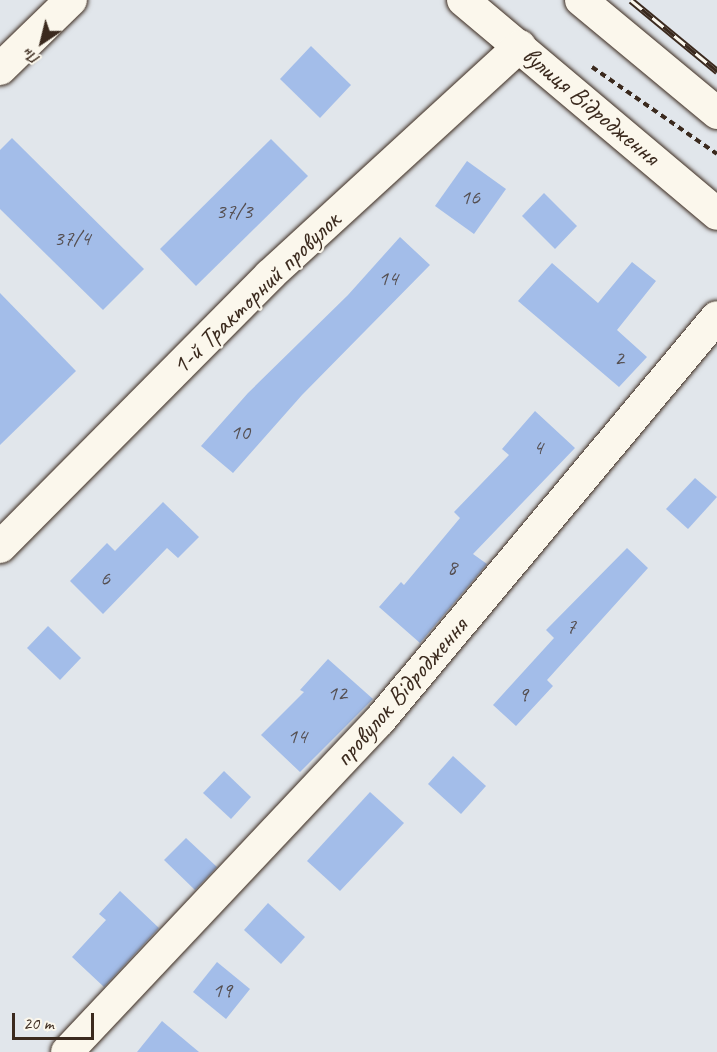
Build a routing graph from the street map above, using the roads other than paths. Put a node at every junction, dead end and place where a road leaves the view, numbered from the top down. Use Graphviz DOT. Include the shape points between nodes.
graph roads {
  1 [pos="71,0"];
  2 [pos="463,0"];
  3 [pos="581,0"];
  4 [pos="520,46"];
  5 [pos="0,69"];
  6 [pos="717,113"];
  7 [pos="717,214"];
  8 [pos="717,317"];
  9 [pos="0,547"];
  10 [pos="67,1052"];
  1 -- 5 [label="street"];
  2 -- 4 [label="street, вулиця Відродження"];
  3 -- 6 [label="street"];
  4 -- 7 [label="street, вулиця Відродження"];
  4 -- 9 [label="street, 1-й Тракторний провулок" via="270,275"];
  8 -- 10 [label="street, провулок Відродження" via="380,720"];
}
